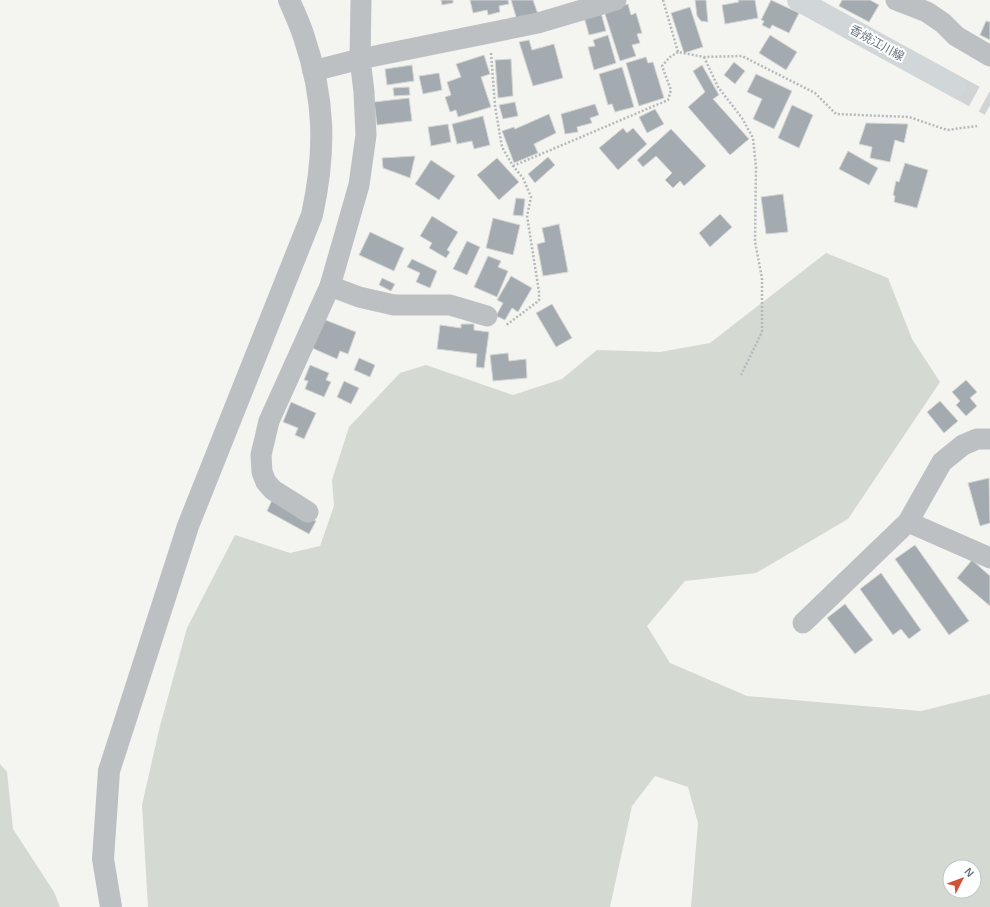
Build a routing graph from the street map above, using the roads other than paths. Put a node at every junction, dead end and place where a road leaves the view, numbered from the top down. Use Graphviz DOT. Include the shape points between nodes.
graph roads {
  1 [pos="289,0"];
  2 [pos="361,0"];
  3 [pos="616,0"];
  4 [pos="798,0"];
  5 [pos="896,0"];
  6 [pos="990,56"];
  7 [pos="360,59"];
  8 [pos="313,70"];
  9 [pos="955,86"];
  10 [pos="330,286"];
  11 [pos="487,316"];
  12 [pos="990,439"];
  13 [pos="308,512"];
  14 [pos="908,522"];
  15 [pos="990,558"];
  16 [pos="803,623"];
  17 [pos="111,907"];
  1 -- 8 [label="street" via="304,36"];
  2 -- 7 [label="street"];
  3 -- 7 [label="street" via="538,23"];
  4 -- 9 [label="main road, 香焼江川線"];
  5 -- 6 [label="street" via="927,12 956,36"];
  7 -- 8 [label="street"];
  7 -- 10 [label="street" via="366,135 359,185"];
  8 -- 17 [label="street" via="322,130 321,164 312,215 188,526 109,771 103,859"];
  10 -- 11 [label="street" via="359,298 394,305 450,305"];
  10 -- 13 [label="street" via="269,422 261,454 262,472 266,482 273,490"];
  12 -- 14 [label="street" via="977,439 963,445 942,462"];
  14 -- 15 [label="street"];
  14 -- 16 [label="street"];
}
